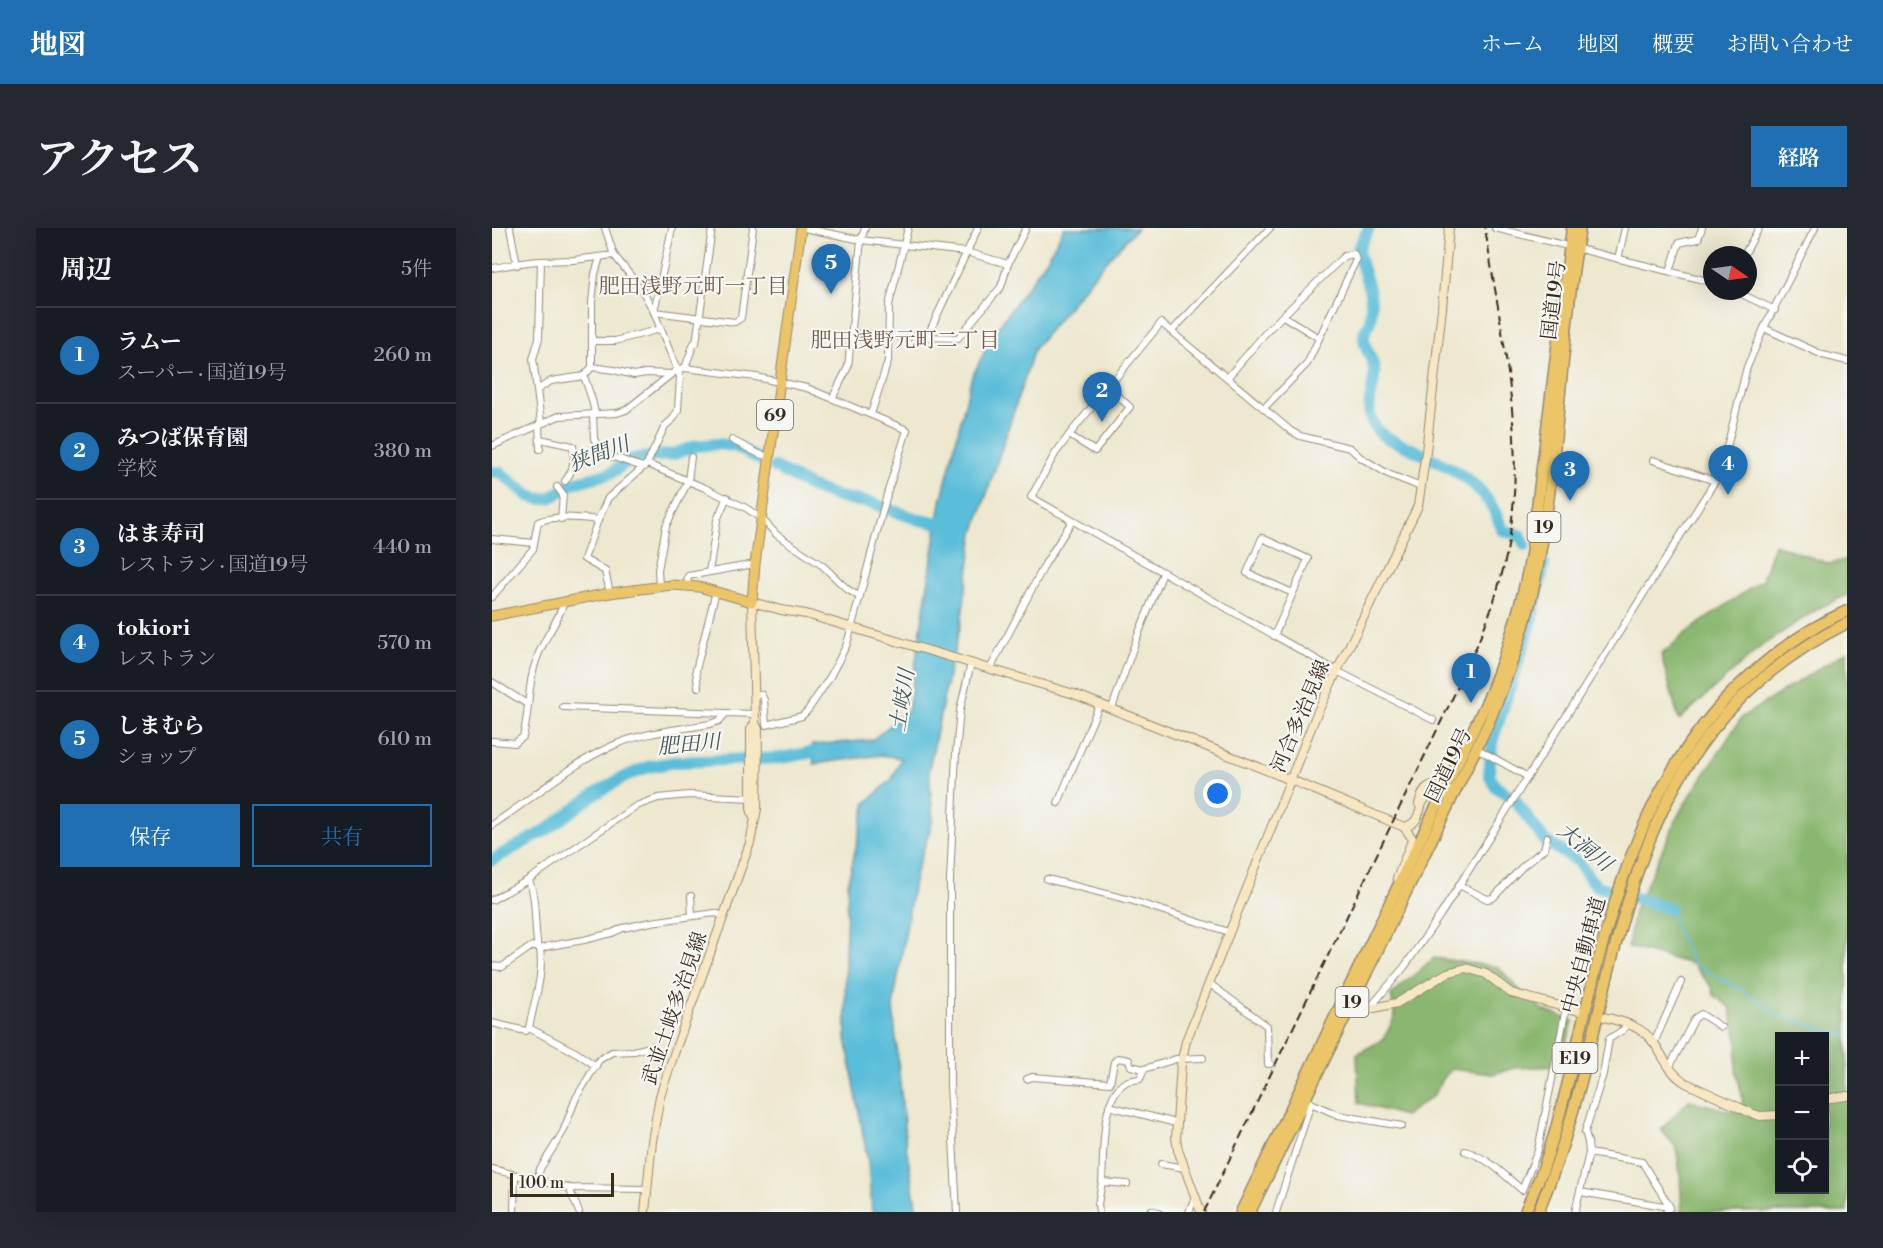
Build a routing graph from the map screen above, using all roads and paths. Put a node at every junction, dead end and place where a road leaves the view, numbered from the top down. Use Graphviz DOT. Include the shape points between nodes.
graph roads {
  1 [pos="510,228"];
  2 [pos="605,228"];
  3 [pos="672,228"];
  4 [pos="712,228"];
  5 [pos="753,228"];
  6 [pos="802,228"];
  7 [pos="865,228"];
  8 [pos="908,228"];
  9 [pos="978,228"];
  10 [pos="1026,228"];
  11 [pos="1270,228"];
  12 [pos="1449,228"];
  13 [pos="1495,228"];
  14 [pos="1572,228"];
  15 [pos="1580,228"];
  16 [pos="1624,228"];
  17 [pos="1702,228"];
  18 [pos="1759,228"];
  19 [pos="1815,228"];
  20 [pos="861,240"];
  21 [pos="904,245"];
  22 [pos="1749,246"];
  23 [pos="1573,247"];
  24 [pos="966,252"];
  25 [pos="614,255"];
  26 [pos="600,257"];
  27 [pos="1618,259"];
  28 [pos="541,261"];
  29 [pos="1008,264"];
  30 [pos="517,265"];
  31 [pos="492,268"];
  32 [pos="1670,271"];
  33 [pos="1703,280"];
  34 [pos="1754,300"];
  35 [pos="1775,310"];
  36 [pos="654,312"];
  37 [pos="1283,316"];
  38 [pos="699,317"];
  39 [pos="660,328"];
  40 [pos="1764,328"];
  41 [pos="1172,331"];
  42 [pos="851,333"];
  43 [pos="888,336"];
  44 [pos="927,337"];
  45 [pos="1319,338"];
  46 [pos="592,341"];
  47 [pos="1847,361"];
  48 [pos="592,367"];
  49 [pos="682,369"];
  50 [pos="672,374"];
  51 [pos="584,376"];
  52 [pos="1228,377"];
  53 [pos="780,381"];
  54 [pos="1109,388"];
  55 [pos="537,390"];
  56 [pos="833,398"];
  57 [pos="1264,408"];
  58 [pos="594,413"];
  59 [pos="871,414"];
  60 [pos="540,424"];
  61 [pos="1069,435"];
  62 [pos="540,439"];
  63 [pos="732,440"];
  64 [pos="492,446"];
  65 [pos="540,449"];
  66 [pos="691,457"];
  67 [pos="770,457"];
  68 [pos="1653,460"];
  69 [pos="646,464"];
  70 [pos="565,481"];
  71 [pos="688,481"];
  72 [pos="1715,481"];
  73 [pos="557,487"];
  74 [pos="1421,487"];
  75 [pos="727,497"];
  76 [pos="561,519"];
  77 [pos="762,519"];
  78 [pos="598,520"];
  79 [pos="1071,521"];
  80 [pos="492,539"];
  81 [pos="534,543"];
  82 [pos="755,564"];
  83 [pos="709,572"];
  84 [pos="1163,573"];
  85 [pos="687,585"];
  86 [pos="659,586"];
  87 [pos="716,591"];
  88 [pos="610,593"];
  89 [pos="1293,593"];
  90 [pos="492,597"];
  91 [pos="860,597"];
  92 [pos="564,602"];
  93 [pos="752,602"];
  94 [pos="1847,611"];
  95 [pos="492,616"];
  96 [pos="1847,623"];
  97 [pos="852,628"];
  98 [pos="1274,636"];
  99 [pos="967,662"];
  100 [pos="990,669"];
  101 [pos="1337,671"];
  102 [pos="492,682"];
  103 [pos="698,687"];
  104 [pos="755,694"];
  105 [pos="1100,703"];
  106 [pos="527,704"];
  107 [pos="563,707"];
  108 [pos="1112,708"];
  109 [pos="726,713"];
  110 [pos="1433,720"];
  111 [pos="755,724"];
  112 [pos="492,741"];
  113 [pos="1481,751"];
  114 [pos="1528,777"];
  115 [pos="1291,780"];
  116 [pos="1447,793"];
  117 [pos="754,795"];
  118 [pos="1058,803"];
  119 [pos="1393,822"];
  120 [pos="492,825"];
  121 [pos="1648,826"];
  122 [pos="1404,827"];
  123 [pos="1547,837"];
  124 [pos="1047,879"];
  125 [pos="528,880"];
  126 [pos="1459,885"];
  127 [pos="691,896"];
  128 [pos="1392,899"];
  129 [pos="492,900"];
  130 [pos="1620,904"];
  131 [pos="692,916"];
  132 [pos="724,916"];
  133 [pos="1230,932"];
  134 [pos="539,949"];
  135 [pos="492,966"];
  136 [pos="1681,982"];
  137 [pos="1210,984"];
  138 [pos="1347,1002"];
  139 [pos="1566,1008"];
  140 [pos="1370,1009"];
  141 [pos="1579,1011"];
  142 [pos="1605,1017"];
  143 [pos="1628,1023"];
  144 [pos="493,1026"];
  145 [pos="1721,1027"];
  146 [pos="529,1028"];
  147 [pos="1654,1042"];
  148 [pos="654,1046"];
  149 [pos="1183,1058"];
  150 [pos="1203,1058"];
  151 [pos="1270,1064"];
  152 [pos="596,1066"];
  153 [pos="1669,1068"];
  154 [pos="1144,1069"];
  155 [pos="1027,1078"];
  156 [pos="1847,1096"];
  157 [pos="1305,1098"];
  158 [pos="1829,1098"];
  159 [pos="1109,1106"];
  160 [pos="1775,1115"];
  161 [pos="1176,1123"];
  162 [pos="1402,1126"];
  163 [pos="1465,1151"];
  164 [pos="1589,1153"];
  165 [pos="1161,1164"];
  166 [pos="1185,1168"];
  167 [pos="492,1169"];
  168 [pos="515,1176"];
  169 [pos="537,1181"];
  170 [pos="1102,1182"];
  171 [pos="1127,1184"];
  172 [pos="569,1188"];
  173 [pos="647,1190"];
  174 [pos="1580,1192"];
  175 [pos="1196,1196"];
  176 [pos="1668,1210"];
  177 [pos="514,1212"];
  178 [pos="579,1212"];
  179 [pos="645,1212"];
  180 [pos="957,1212"];
  181 [pos="1100,1212"];
  182 [pos="1149,1212"];
  183 [pos="1158,1212"];
  184 [pos="1189,1212"];
  185 [pos="1201,1212"];
  186 [pos="1241,1212"];
  187 [pos="1250,1212"];
  188 [pos="1276,1212"];
  189 [pos="1525,1212"];
  190 [pos="1538,1212"];
  191 [pos="1575,1212"];
  1 -- 30 [label="street"];
  2 -- 25 [label="street"];
  3 -- 36 [label="street"];
  4 -- 38 [label="street"];
  5 -- 38 [label="street" via="741,318 735,322"];
  6 -- 20 [label="street"];
  6 -- 53 [label="main road, 69"];
  7 -- 20 [label="street"];
  8 -- 21 [label="street"];
  9 -- 24 [label="street"];
  10 -- 29 [label="street"];
  11 -- 41 [label="street"];
  12 -- 74 [label="main road, 河合多治見線"];
  13 -- 23 [label="street"];
  14 -- 23 [label="highway, 国道19号 / 19"];
  15 -- 23 [label="highway, 国道19号 / 19"];
  16 -- 27 [label="street"];
  17 -- 32 [label="street" via="1698,239 1679,243"];
  18 -- 22 [label="street"];
  19 -- 35 [label="street"];
  20 -- 21 [label="street"];
  20 -- 42 [label="street"];
  21 -- 24 [label="street"];
  21 -- 43 [label="street" via="889,305"];
  23 -- 27 [label="street"];
  23 -- 113 [label="highway, 国道19号 / 19" via="1547,502 1533,590"];
  23 -- 116 [label="highway, 国道19号 / 19" via="1531,555 1520,608 1488,699"];
  24 -- 29 [label="street"];
  24 -- 44 [label="street"];
  25 -- 26 [label="street"];
  25 -- 36 [label="street"];
  26 -- 28 [label="street"];
  26 -- 46 [label="street" via="594,274"];
  27 -- 32 [label="street"];
  28 -- 30 [label="street"];
  28 -- 55 [label="street" via="539,338 533,359"];
  29 -- 44 [label="street" via="1000,287 958,338"];
  30 -- 31 [label="street"];
  32 -- 33 [label="street"];
  34 -- 35 [label="street"];
  35 -- 40 [label="street"];
  36 -- 38 [label="street"];
  36 -- 39 [label="street"];
  37 -- 45 [label="street"];
  37 -- 45 [label="street" via="1344,256 1354,254 1356,260"];
  37 -- 52 [label="street"];
  38 -- 49 [label="street" via="696,343"];
  39 -- 46 [label="street" via="615,341"];
  39 -- 49 [label="street"];
  40 -- 47 [label="street" via="1823,355"];
  40 -- 72 [label="street" via="1747,367"];
  41 -- 52 [label="street"];
  41 -- 54 [label="street" via="1161,323"];
  42 -- 43 [label="street"];
  42 -- 56 [label="street" via="848,367"];
  43 -- 44 [label="street"];
  43 -- 59 [label="street" via="888,361"];
  45 -- 57 [label="street" via="1307,364"];
  46 -- 48 [label="street"];
  48 -- 50 [label="street" via="634,375"];
  48 -- 51 [label="street"];
  49 -- 50 [label="street"];
  49 -- 53 [label="street"];
  49 -- 69 [label="street" via="678,410 665,426"];
  50 -- 58 [label="street" via="626,410"];
  51 -- 55 [label="street" via="551,381"];
  51 -- 58 [label="street"];
  52 -- 57 [label="street"];
  53 -- 56 [label="street"];
  53 -- 67 [label="main road, 69"];
  54 -- 61 [label="street"];
  54 -- 61 [label="street" via="1130,407 1095,451"];
  55 -- 60 [label="street"];
  56 -- 59 [label="street"];
  57 -- 74 [label="street" via="1300,436 1350,448 1388,474"];
  58 -- 60 [label="street" via="559,416"];
  58 -- 69 [label="street" via="594,439 604,455 631,464"];
  59 -- 91 [label="street" via="907,430"];
  60 -- 62 [label="street"];
  60 -- 64 [label="street"];
  61 -- 79 [label="street" via="1031,497"];
  62 -- 65 [label="street"];
  62 -- 70 [label="street" via="573,446 571,474"];
  63 -- 67 [label="street"];
  66 -- 71 [label="street"];
  67 -- 77 [label="main road, 69"];
  68 -- 72 [label="street"];
  69 -- 71 [label="street"];
  69 -- 78 [label="street" via="608,498"];
  71 -- 75 [label="street"];
  71 -- 86 [label="street" via="666,526"];
  72 -- 114 [label="street"];
  73 -- 76 [label="street" via="563,495"];
  74 -- 101 [label="main road, 河合多治見線" via="1418,506"];
  75 -- 77 [label="street"];
  75 -- 83 [label="street" via="717,520"];
  76 -- 78 [label="street"];
  76 -- 81 [label="street" via="538,522"];
  77 -- 82 [label="main road, 69"];
  77 -- 91 [label="street" via="777,535"];
  78 -- 88 [label="street" via="584,559 605,571"];
  79 -- 84 [label="street"];
  79 -- 100 [label="street"];
  80 -- 81 [label="street"];
  81 -- 90 [label="street" via="528,556"];
  82 -- 83 [label="street"];
  82 -- 93 [label="main road, 69"];
  83 -- 85 [label="street" via="688,576"];
  84 -- 98 [label="street"];
  84 -- 108 [label="street"];
  85 -- 86 [label="main road"];
  85 -- 87 [label="main road"];
  86 -- 88 [label="main road"];
  87 -- 93 [label="main road"];
  87 -- 103 [label="street" via="696,670"];
  88 -- 92 [label="main road"];
  89 -- 89 [label="street" via="1308,559 1262,538 1247,573"];
  89 -- 98 [label="street"];
  91 -- 97 [label="street"];
  92 -- 95 [label="main road"];
  92 -- 106 [label="street" via="537,656"];
  93 -- 97 [label="main road"];
  93 -- 104 [label="main road, 武並土岐多治見線"];
  94 -- 121 [label="highway, 中央自動車道 / E19" via="1779,652 1723,701 1690,741 1655,798"];
  96 -- 121 [label="highway, 中央自動車道 / E19" via="1800,650 1738,702 1700,747"];
  97 -- 99 [label="main road"];
  97 -- 104 [label="street" via="830,677 802,716 766,725 764,700 761,694"];
  98 -- 101 [label="street"];
  99 -- 100 [label="main road"];
  99 -- 180 [label="street" via="958,732 950,880 950,1085"];
  100 -- 105 [label="main road"];
  101 -- 110 [label="street"];
  101 -- 115 [label="main road, 河合多治見線"];
  102 -- 106 [label="street"];
  104 -- 111 [label="main road, 武並土岐多治見線"];
  105 -- 108 [label="main road"];
  105 -- 118 [label="street"];
  106 -- 112 [label="street" via="525,731 520,741"];
  107 -- 109 [label="street"];
  108 -- 115 [label="main road"];
  109 -- 111 [label="street"];
  109 -- 120 [label="street" via="710,724 621,742 592,756"];
  111 -- 117 [label="main road, 武並土岐多治見線"];
  113 -- 114 [label="street"];
  113 -- 116 [label="highway, 国道19号 / 19"];
  114 -- 126 [label="street"];
  115 -- 119 [label="main road"];
  115 -- 133 [label="main road, 河合多治見線"];
  116 -- 119 [label="main road" via="1427,786 1411,820"];
  116 -- 122 [label="main road" via="1426,798 1414,824"];
  116 -- 128 [label="highway, 国道19号 / 19"];
  116 -- 138 [label="highway, 国道19号 / 19"];
  117 -- 125 [label="street" via="689,795 658,798 636,806"];
  117 -- 132 [label="main road, 武並土岐多治見線" via="757,809 747,852"];
  119 -- 122 [label="main road"];
  121 -- 130 [label="highway, 中央自動車道 / E19"];
  122 -- 128 [label="main road" via="1412,838"];
  123 -- 126 [label="street" via="1544,849 1493,898 1487,899"];
  124 -- 133 [label="street"];
  125 -- 129 [label="street"];
  125 -- 134 [label="street" via="533,888"];
  126 -- 140 [label="street"];
  127 -- 131 [label="street"];
  128 -- 138 [label="highway, 国道19号 / 19"];
  130 -- 189 [label="highway, 中央自動車道 / E19" via="1556,1132"];
  130 -- 190 [label="highway, 中央自動車道 / E19" via="1583,1078"];
  131 -- 132 [label="street"];
  131 -- 134 [label="street"];
  132 -- 173 [label="main road, 武並土岐多治見線" via="660,1096"];
  133 -- 137 [label="main road, 河合多治見線"];
  134 -- 135 [label="street" via="532,946 502,967"];
  134 -- 146 [label="street" via="541,975"];
  136 -- 147 [label="street"];
  137 -- 149 [label="main road, 河合多治見線" via="1186,1041"];
  137 -- 151 [label="street" via="1266,1026"];
  138 -- 140 [label="main road"];
  138 -- 157 [label="highway, 国道19号 / 19"];
  139 -- 140 [label="main road" via="1511,993 1486,974 1466,968 1447,973 1397,1002"];
  139 -- 141 [label="main road"];
  139 -- 163 [label="street" via="1538,1150 1522,1190 1492,1163"];
  142 -- 143 [label="main road"];
  143 -- 147 [label="main road"];
  143 -- 164 [label="street" via="1609,1039 1585,1132"];
  144 -- 146 [label="street" via="526,1031"];
  145 -- 153 [label="street" via="1701,1014 1695,1018"];
  146 -- 152 [label="street"];
  147 -- 153 [label="main road"];
  148 -- 152 [label="street" via="634,1052 612,1052"];
  149 -- 150 [label="street"];
  149 -- 154 [label="street"];
  149 -- 161 [label="main road, 河合多治見線"];
  152 -- 169 [label="street" via="576,1098"];
  153 -- 160 [label="main road" via="1686,1083 1751,1113"];
  154 -- 155 [label="street" via="1118,1058 1110,1083"];
  154 -- 159 [label="street" via="1140,1078 1124,1084"];
  156 -- 158 [label="main road"];
  157 -- 162 [label="street" via="1338,1115"];
  157 -- 186 [label="highway, 国道19号 / 19"];
  157 -- 187 [label="highway, 国道19号 / 19"];
  157 -- 188 [label="street"];
  159 -- 161 [label="street"];
  159 -- 170 [label="street"];
  161 -- 166 [label="main road, 河合多治見線"];
  164 -- 174 [label="street"];
  164 -- 176 [label="street" via="1642,1162"];
  165 -- 166 [label="street"];
  166 -- 175 [label="main road, 河合多治見線"];
  167 -- 168 [label="street"];
  168 -- 169 [label="street"];
  168 -- 177 [label="street"];
  169 -- 172 [label="street"];
  170 -- 171 [label="street"];
  170 -- 181 [label="street"];
  172 -- 173 [label="street"];
  172 -- 178 [label="street"];
  173 -- 179 [label="main road, 武並土岐多治見線"];
  174 -- 176 [label="street"];
  174 -- 191 [label="street"];
  175 -- 184 [label="street"];
  175 -- 185 [label="main road, 河合多治見線"];
  182 -- 183 [label="street"];
}
